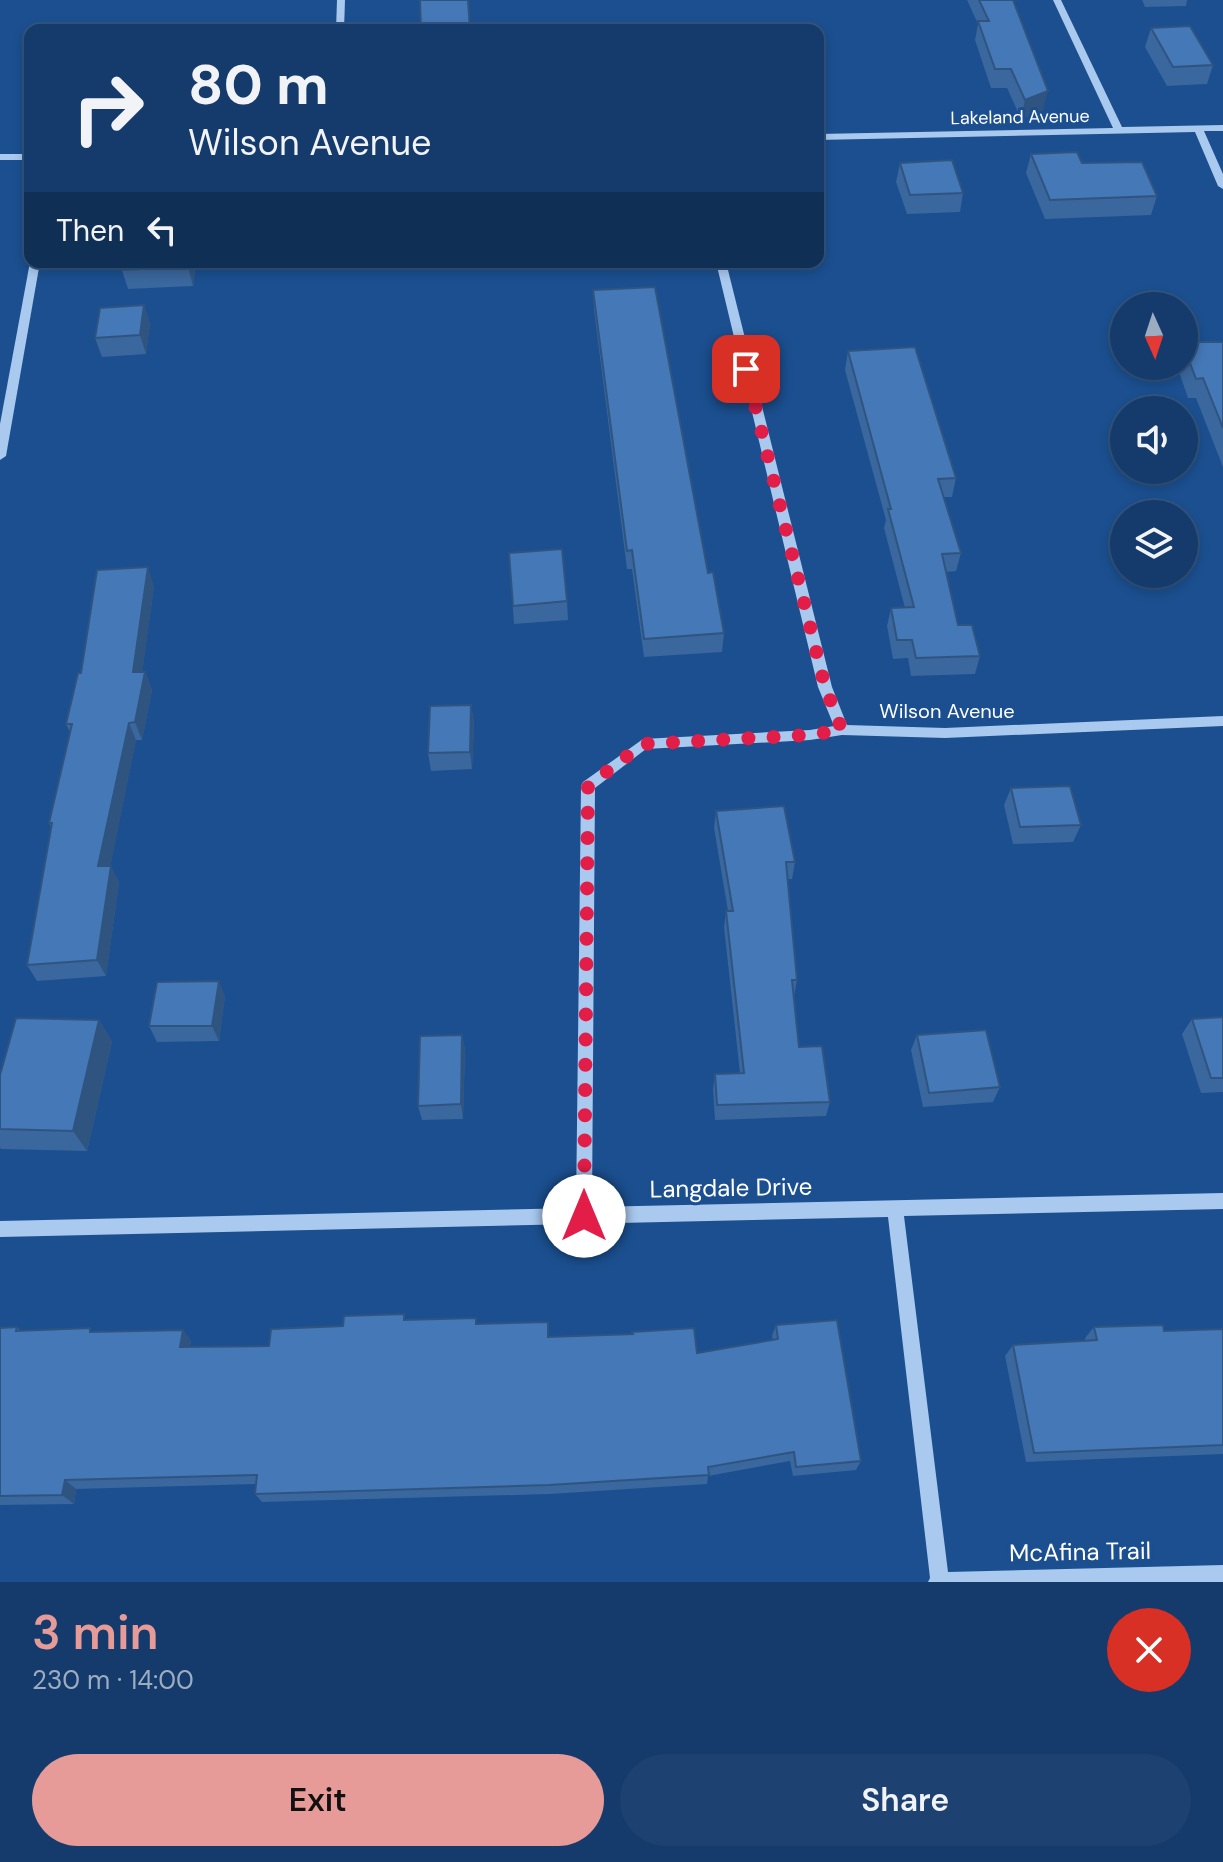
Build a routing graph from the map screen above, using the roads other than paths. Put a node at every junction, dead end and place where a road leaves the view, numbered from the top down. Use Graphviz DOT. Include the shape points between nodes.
graph roads {
  1 [pos="341,0"];
  2 [pos="1057,0"];
  3 [pos="340,24"];
  4 [pos="1198,128"];
  5 [pos="1223,128"];
  6 [pos="1119,131"];
  7 [pos="824,137"];
  8 [pos="0,157"];
  9 [pos="24,157"];
  10 [pos="1223,186"];
  11 [pos="34,268"];
  12 [pos="722,268"];
  13 [pos="0,456"];
  14 [pos="1223,721"];
  15 [pos="842,730"];
  16 [pos="1223,1201"];
  17 [pos="895,1208"];
  18 [pos="584,1216"];
  19 [pos="0,1229"];
  20 [pos="1223,1575"];
  21 [pos="939,1582"];
  1 -- 3 [label="street"];
  2 -- 6 [label="street"];
  4 -- 5 [label="street, Lakeland Avenue"];
  4 -- 6 [label="street, Lakeland Avenue"];
  4 -- 10 [label="street"];
  6 -- 7 [label="street, Lakeland Avenue"];
  8 -- 9 [label="street"];
  11 -- 13 [label="street"];
  12 -- 15 [label="street" via="825,687"];
  14 -- 15 [label="street, Wilson Avenue" via="945,733"];
  15 -- 18 [label="street, Wilson Avenue" via="643,744 588,786"];
  16 -- 17 [label="street, Langdale Drive"];
  17 -- 18 [label="street, Langdale Drive"];
  17 -- 21 [label="street"];
  18 -- 19 [label="street, Langdale Drive"];
  20 -- 21 [label="street, McAfina Trail"];
}
